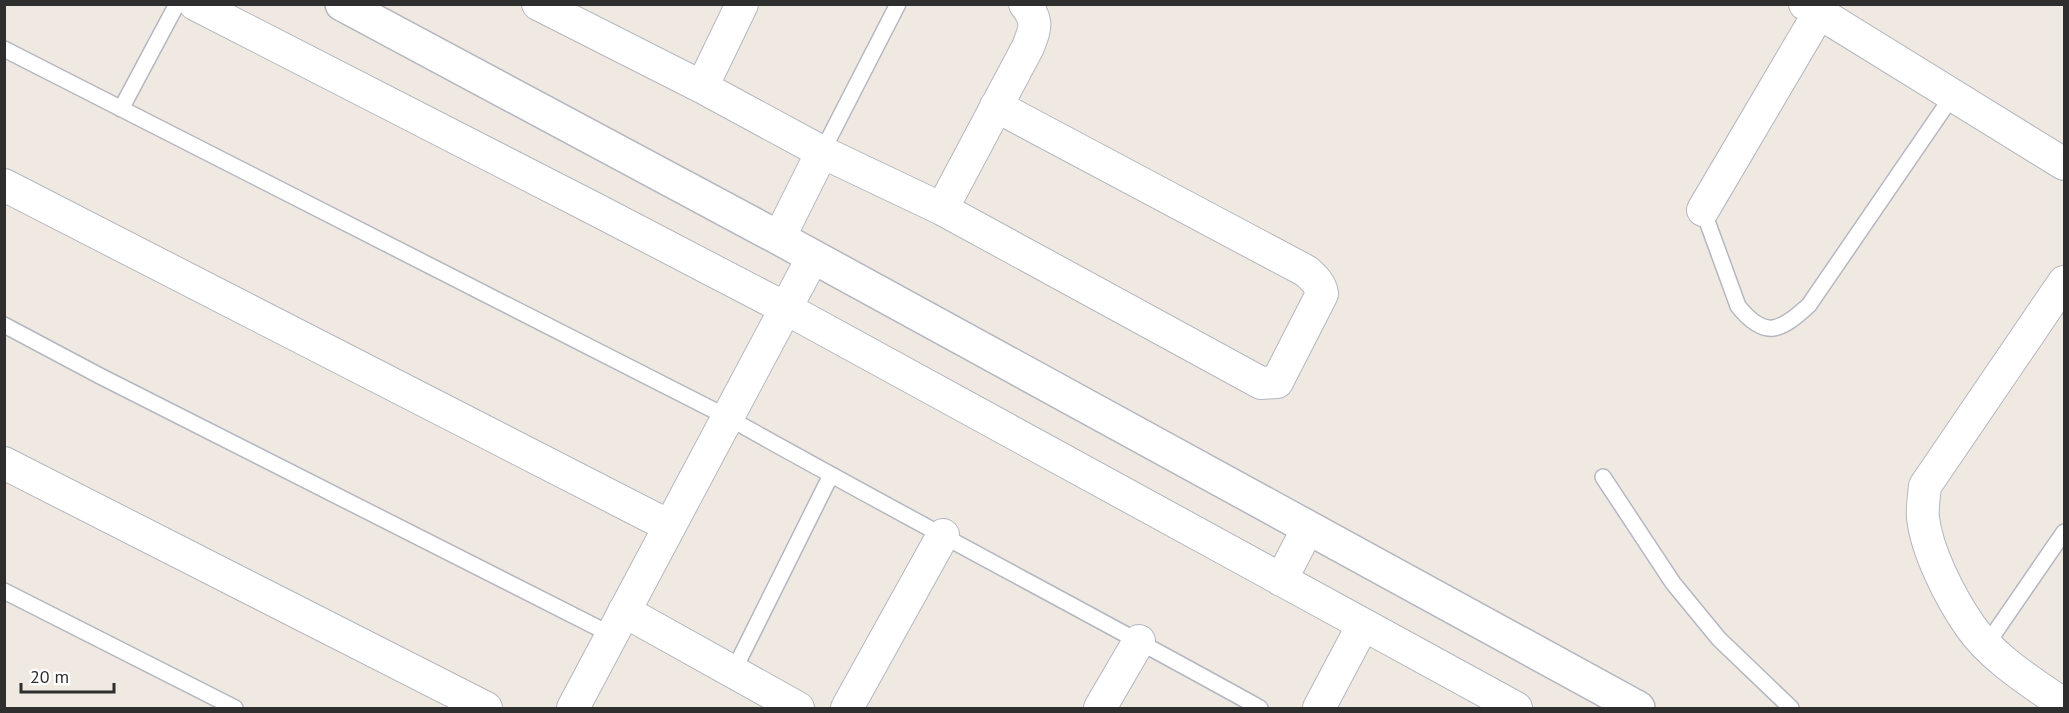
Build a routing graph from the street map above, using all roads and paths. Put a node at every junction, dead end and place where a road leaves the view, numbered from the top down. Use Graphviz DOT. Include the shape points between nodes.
graph roads {
  1 [pos="177,4"];
  2 [pos="195,4"];
  3 [pos="342,4"];
  4 [pos="538,4"];
  5 [pos="742,4"];
  6 [pos="898,4"];
  7 [pos="1025,4"];
  8 [pos="1812,9"];
  9 [pos="4,49"];
  10 [pos="702,87"];
  11 [pos="1953,95"];
  12 [pos="996,106"];
  13 [pos="121,110"];
  14 [pos="822,152"];
  15 [pos="2064,164"];
  16 [pos="4,185"];
  17 [pos="942,209"];
  18 [pos="1702,210"];
  19 [pos="779,238"];
  20 [pos="813,257"];
  21 [pos="2064,282"];
  22 [pos="785,308"];
  23 [pos="4,325"];
  24 [pos="727,417"];
  25 [pos="4,463"];
  26 [pos="831,475"];
  27 [pos="1603,477"];
  28 [pos="669,526"];
  29 [pos="1308,528"];
  30 [pos="2064,532"];
  31 [pos="943,535"];
  32 [pos="1281,580"];
  33 [pos="4,591"];
  34 [pos="618,623"];
  35 [pos="1363,625"];
  36 [pos="1139,641"];
  37 [pos="1987,644"];
  38 [pos="733,672"];
  39 [pos="2064,705"];
  40 [pos="235,708"];
  41 [pos="486,708"];
  42 [pos="573,708"];
  43 [pos="798,708"];
  44 [pos="847,708"];
  45 [pos="1100,708"];
  46 [pos="1260,708"];
  47 [pos="1319,708"];
  48 [pos="1516,708"];
  49 [pos="1638,708"];
  50 [pos="1791,708"];
  1 -- 13 [label="lane"];
  2 -- 22 [label="street"];
  3 -- 19 [label="street"];
  4 -- 10 [label="street"];
  5 -- 10 [label="street"];
  6 -- 14 [label="lane"];
  7 -- 12 [label="street" via="1034,16 1035,28"];
  8 -- 11 [label="street"];
  8 -- 18 [label="street"];
  9 -- 13 [label="lane"];
  10 -- 14 [label="street"];
  11 -- 15 [label="street"];
  11 -- 18 [label="lane" via="1809,305 1791,322 1772,329 1748,319 1738,306"];
  12 -- 17 [label="street"];
  12 -- 17 [label="street" via="1312,276 1322,294 1277,382 1261,383"];
  13 -- 24 [label="lane"];
  14 -- 17 [label="street"];
  14 -- 19 [label="street"];
  16 -- 28 [label="street"];
  19 -- 20 [label="street"];
  20 -- 22 [label="street"];
  20 -- 29 [label="street"];
  21 -- 37 [label="street" via="1925,486 1922,515 1928,545 1970,627"];
  22 -- 24 [label="street"];
  22 -- 32 [label="street"];
  23 -- 34 [label="lane" via="100,375"];
  24 -- 26 [label="lane"];
  24 -- 28 [label="street"];
  25 -- 41 [label="street"];
  26 -- 31 [label="lane"];
  26 -- 38 [label="lane"];
  27 -- 50 [label="lane" via="1673,584 1719,639"];
  28 -- 34 [label="street"];
  29 -- 32 [label="street"];
  29 -- 49 [label="street"];
  30 -- 37 [label="lane"];
  31 -- 36 [label="lane"];
  31 -- 44 [label="street"];
  32 -- 35 [label="street"];
  33 -- 40 [label="lane"];
  34 -- 38 [label="street"];
  34 -- 42 [label="street"];
  35 -- 47 [label="street"];
  35 -- 48 [label="street"];
  36 -- 45 [label="street"];
  36 -- 46 [label="lane"];
  37 -- 39 [label="street"];
  38 -- 43 [label="street"];
}
